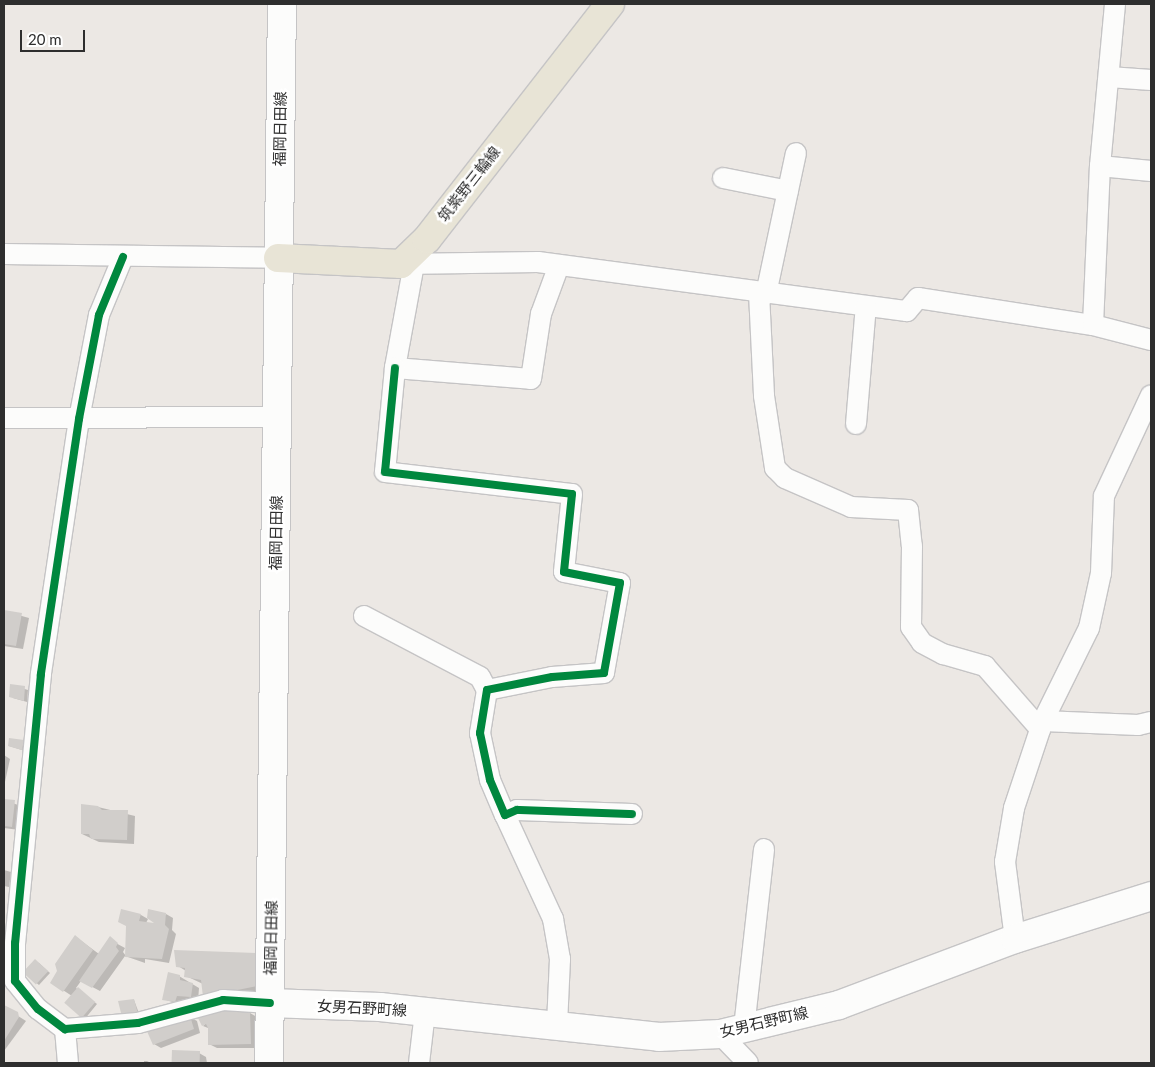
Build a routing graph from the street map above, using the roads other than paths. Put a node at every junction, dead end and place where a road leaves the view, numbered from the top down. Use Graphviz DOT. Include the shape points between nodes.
graph roads {
  1 [pos="282,4"];
  2 [pos="610,4"];
  3 [pos="1115,4"];
  4 [pos="1109,77"];
  5 [pos="1151,80"];
  6 [pos="796,153"];
  7 [pos="1100,166"];
  8 [pos="1151,172"];
  9 [pos="723,178"];
  10 [pos="788,191"];
  11 [pos="4,254"];
  12 [pos="123,257"];
  13 [pos="278,258"];
  14 [pos="408,264"];
  15 [pos="559,265"];
  16 [pos="763,293"];
  17 [pos="866,306"];
  18 [pos="1093,325"];
  19 [pos="1151,340"];
  20 [pos="394,368"];
  21 [pos="1151,396"];
  22 [pos="1143,415"];
  23 [pos="278,417"];
  24 [pos="4,418"];
  25 [pos="79,418"];
  26 [pos="856,424"];
  27 [pos="1151,435"];
  28 [pos="364,616"];
  29 [pos="487,690"];
  30 [pos="1151,722"];
  31 [pos="1042,725"];
  32 [pos="632,814"];
  33 [pos="504,815"];
  34 [pos="764,849"];
  35 [pos="1151,896"];
  36 [pos="1015,939"];
  37 [pos="9,981"];
  38 [pos="270,1003"];
  39 [pos="425,1012"];
  40 [pos="557,1026"];
  41 [pos="65,1029"];
  42 [pos="732,1031"];
  43 [pos="68,1063"];
  44 [pos="269,1063"];
  45 [pos="419,1063"];
  46 [pos="748,1063"];
  1 -- 13 [label="main road, 福岡日田線"];
  2 -- 14 [label="main road, 筑紫野三輪線"];
  3 -- 4 [label="street"];
  4 -- 5 [label="street"];
  4 -- 7 [label="street"];
  6 -- 10 [label="street"];
  7 -- 8 [label="street"];
  7 -- 18 [label="street"];
  9 -- 10 [label="street"];
  10 -- 16 [label="street"];
  11 -- 12 [label="street"];
  12 -- 13 [label="street"];
  12 -- 25 [label="street" via="99,315"];
  13 -- 14 [label="main road"];
  13 -- 23 [label="main road, 福岡日田線"];
  14 -- 15 [label="street" via="538,262"];
  14 -- 20 [label="street"];
  15 -- 16 [label="street"];
  15 -- 20 [label="street" via="542,314 531,379"];
  16 -- 17 [label="street"];
  16 -- 31 [label="street" via="764,396 775,468 785,478 851,507 908,510 912,546 911,627 922,643 943,654 985,666"];
  17 -- 18 [label="street" via="908,312 918,298"];
  17 -- 26 [label="street"];
  18 -- 19 [label="street"];
  20 -- 29 [label="street" via="385,472 572,494 564,572 620,583 604,673 552,676"];
  21 -- 22 [label="street"];
  22 -- 27 [label="street"];
  22 -- 31 [label="street" via="1104,496 1101,573 1089,628"];
  23 -- 25 [label="street"];
  23 -- 38 [label="main road, 福岡日田線"];
  24 -- 25 [label="street"];
  25 -- 37 [label="street" via="41,674"];
  28 -- 29 [label="street" via="480,677"];
  29 -- 33 [label="street" via="480,732 490,780"];
  30 -- 31 [label="street" via="1138,725"];
  31 -- 36 [label="street" via="1014,808 1005,862"];
  32 -- 33 [label="street" via="517,810"];
  33 -- 40 [label="street" via="553,920 560,959"];
  34 -- 42 [label="street"];
  35 -- 36 [label="main road, 女男石野町線"];
  36 -- 42 [label="main road, 女男石野町線" via="839,1005"];
  37 -- 41 [label="street"];
  38 -- 39 [label="main road, 女男石野町線"];
  38 -- 41 [label="street" via="223,1000 138,1023"];
  38 -- 44 [label="main road, 福岡日田線"];
  39 -- 40 [label="main road, 女男石野町線"];
  39 -- 45 [label="street"];
  40 -- 42 [label="main road, 女男石野町線" via="659,1036"];
  41 -- 43 [label="street"];
  42 -- 46 [label="street"];
}
